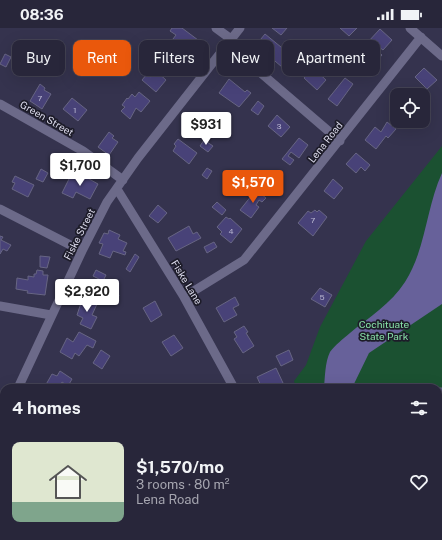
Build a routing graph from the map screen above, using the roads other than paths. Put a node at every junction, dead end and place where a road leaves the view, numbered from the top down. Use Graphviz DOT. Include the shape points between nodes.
graph roads {
  1 [pos="216,28"];
  2 [pos="240,28"];
  3 [pos="410,28"];
  4 [pos="421,38"];
  5 [pos="227,40"];
  6 [pos="231,40"];
  7 [pos="442,56"];
  8 [pos="217,58"];
  9 [pos="267,76"];
  10 [pos="0,104"];
  11 [pos="340,141"];
  12 [pos="123,180"];
  13 [pos="117,189"];
  14 [pos="0,210"];
  15 [pos="82,251"];
  16 [pos="184,297"];
  17 [pos="0,306"];
  18 [pos="52,315"];
  19 [pos="20,384"];
  20 [pos="232,384"];
  1 -- 5 [label="street"];
  2 -- 6 [label="street, Fiske Street"];
  3 -- 4 [label="street"];
  4 -- 7 [label="street"];
  4 -- 11 [label="street, Lena Road"];
  8 -- 12 [label="street, Fiske Street"];
  9 -- 11 [label="street"];
  10 -- 12 [label="street, Green Street" via="83,151"];
  11 -- 16 [label="street, Lena Road" via="244,260"];
  12 -- 13 [label="street, Fiske Street"];
  13 -- 15 [label="street, Fiske Street"];
  13 -- 16 [label="street, Fiske Lane"];
  14 -- 15 [label="street"];
  15 -- 18 [label="street, Fiske Street"];
  16 -- 20 [label="street, Fiske Lane"];
  17 -- 18 [label="street"];
  18 -- 19 [label="street, Fiske Street"];
}
